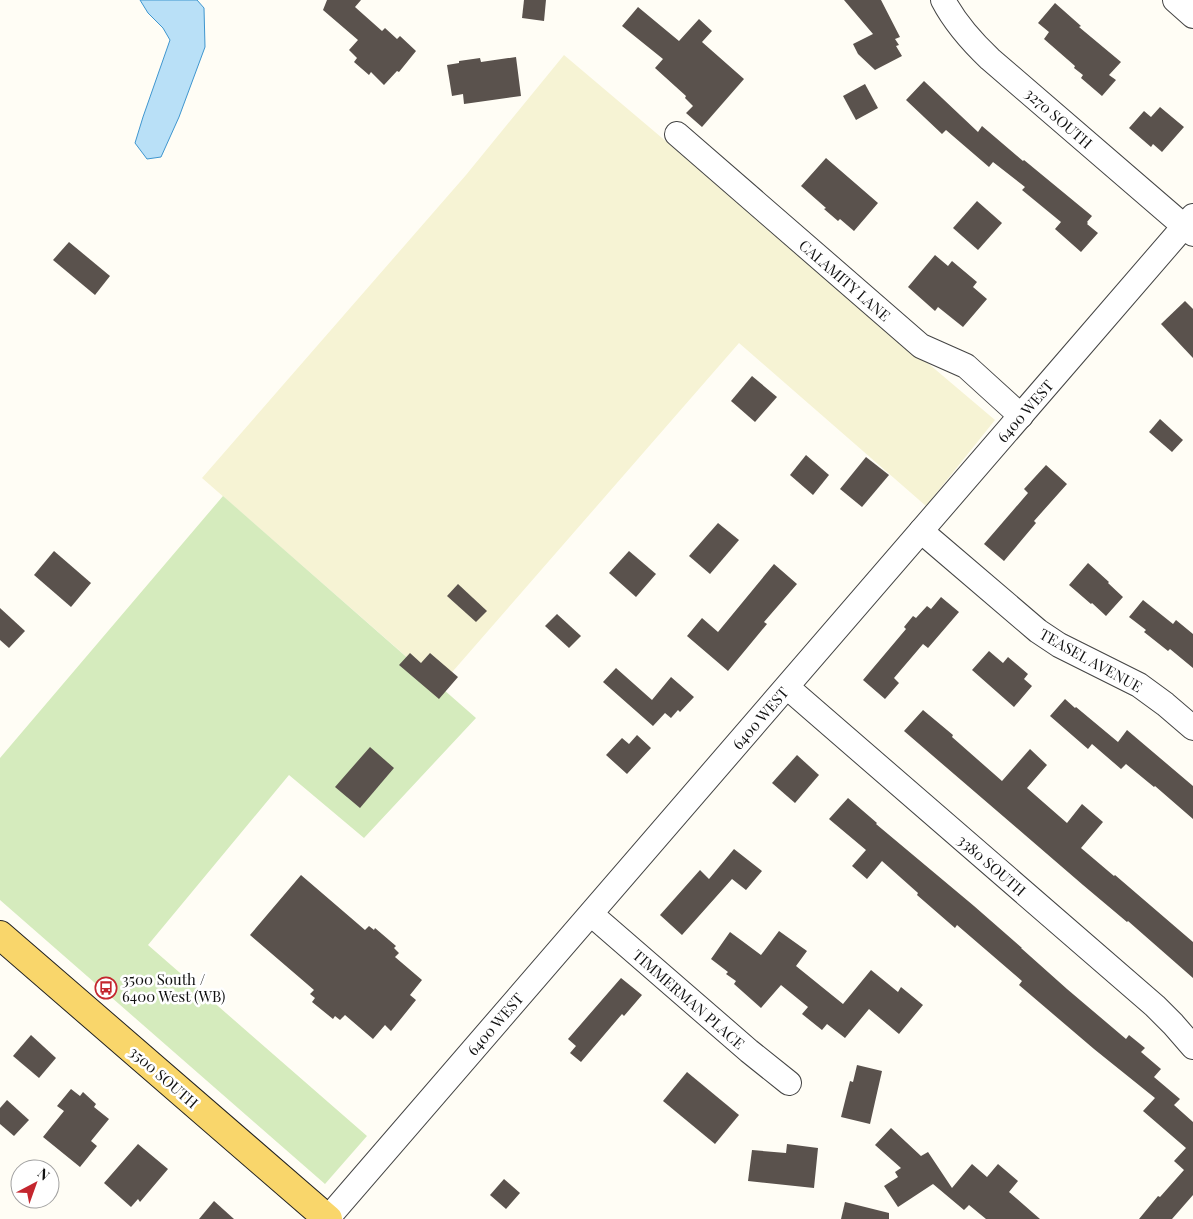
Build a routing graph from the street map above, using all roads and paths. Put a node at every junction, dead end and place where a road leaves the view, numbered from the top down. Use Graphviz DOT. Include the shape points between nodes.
graph roads {
  1 [pos="943,0"];
  2 [pos="1175,0"];
  3 [pos="1193,16"];
  4 [pos="677,134"];
  5 [pos="1190,226"];
  6 [pos="1020,416"];
  7 [pos="921,531"];
  8 [pos="787,687"];
  9 [pos="1193,728"];
  10 [pos="591,914"];
  11 [pos="0,935"];
  12 [pos="1193,1047"];
  13 [pos="789,1083"];
  14 [pos="327,1219"];
  1 -- 5 [label="street, 3270 SOUTH" via="962,30 990,59"];
  2 -- 3 [label="street"];
  4 -- 6 [label="street, CALAMITY LANE" via="921,346 966,366"];
  5 -- 6 [label="street, 6400 WEST"];
  6 -- 7 [label="street, 6400 WEST"];
  7 -- 8 [label="street, 6400 WEST"];
  7 -- 9 [label="street, TEASEL AVENUE" via="1038,631 1059,646 1139,685"];
  8 -- 10 [label="street, 6400 WEST"];
  8 -- 12 [label="street, 3380 SOUTH" via="1154,1006"];
  10 -- 13 [label="street, TIMMERMAN PLACE"];
  10 -- 14 [label="street, 6400 WEST"];
  11 -- 14 [label="main road, 3500 SOUTH"];
}
